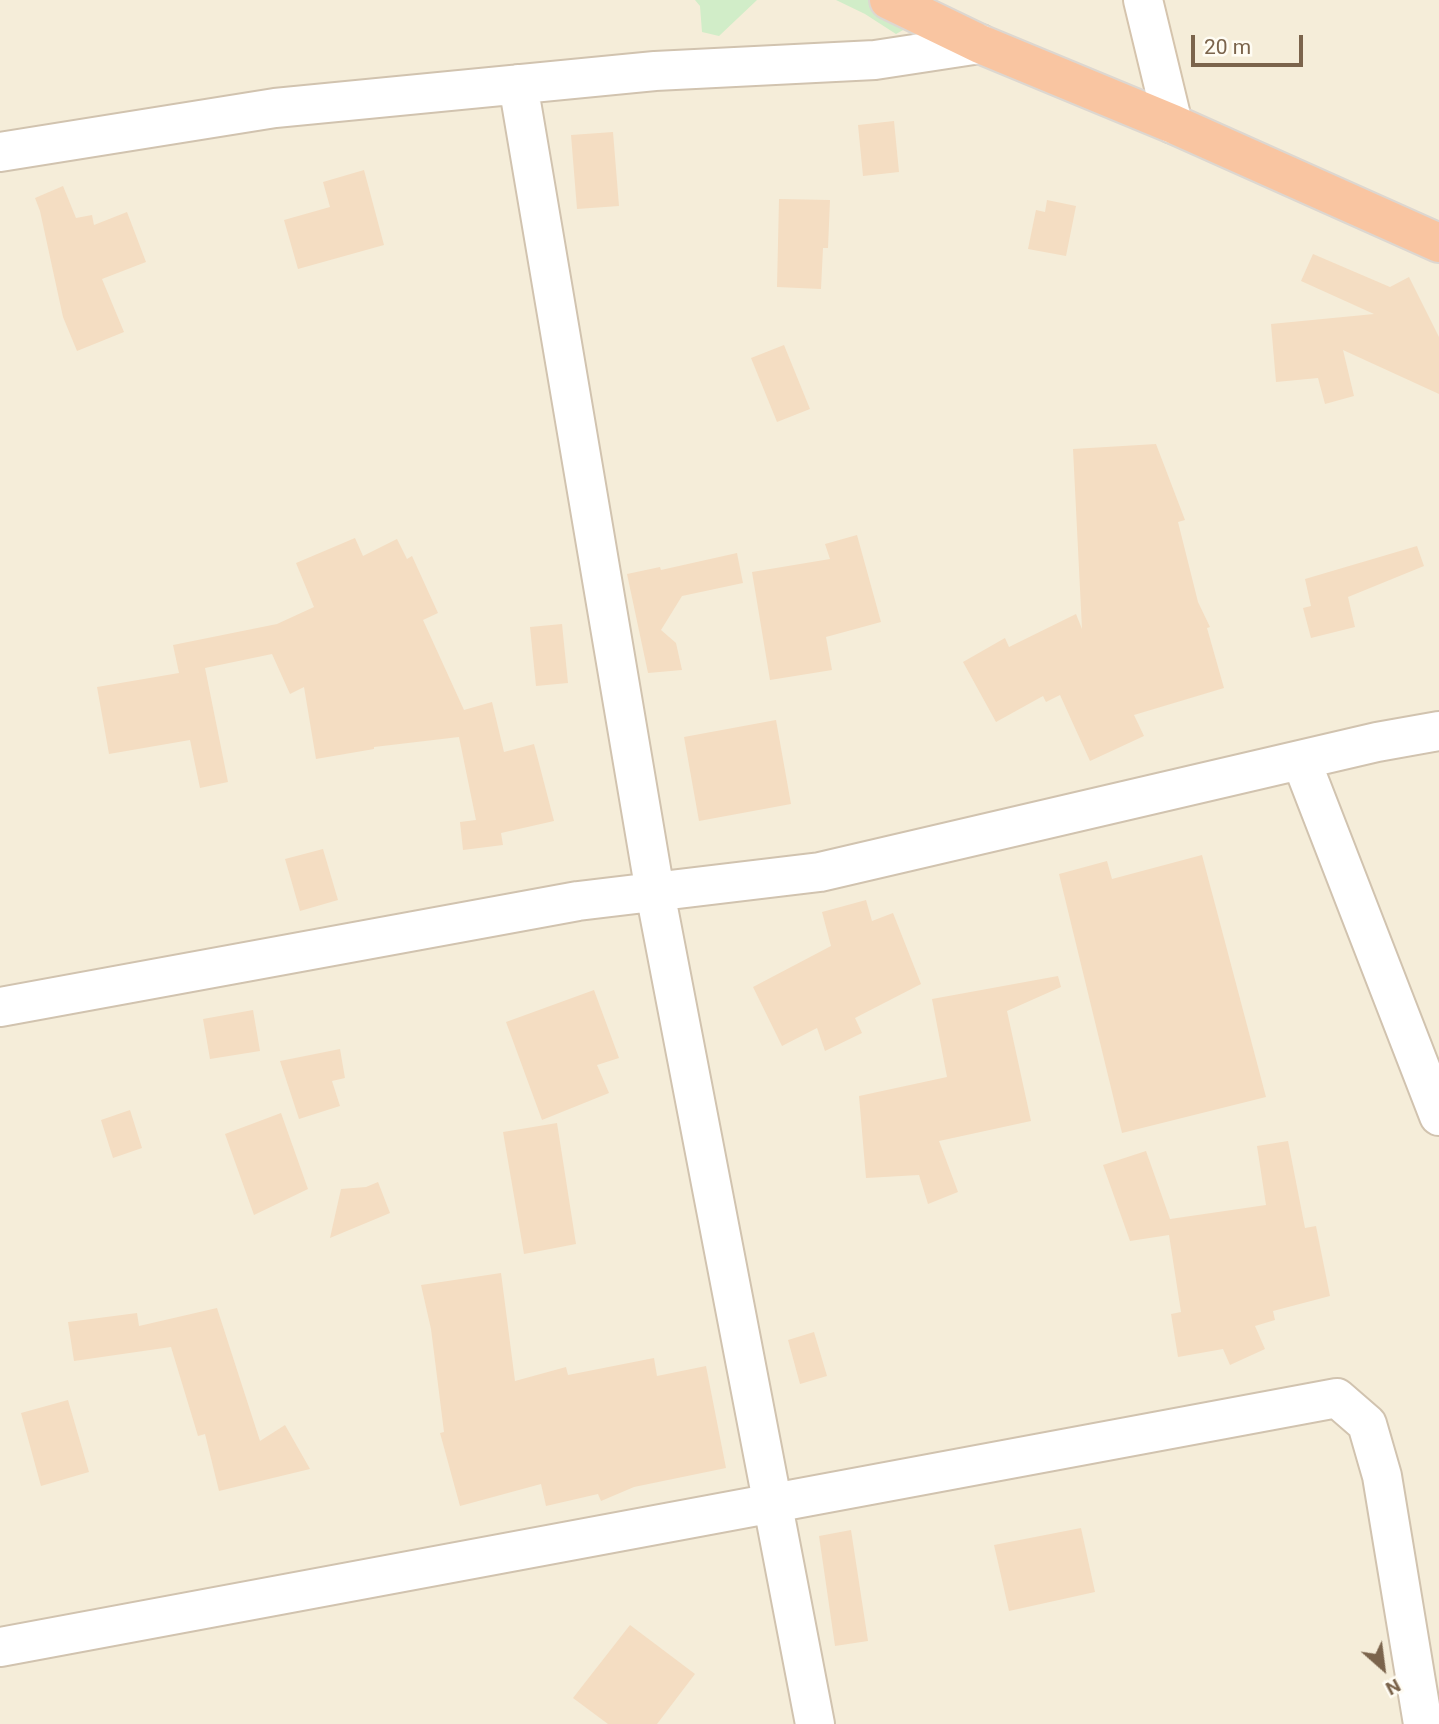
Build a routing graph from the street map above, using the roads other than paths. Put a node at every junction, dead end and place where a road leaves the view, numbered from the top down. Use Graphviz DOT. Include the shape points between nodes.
graph roads {
  1 [pos="889,0"];
  2 [pos="1143,0"];
  3 [pos="980,44"];
  4 [pos="518,84"];
  5 [pos="1173,124"];
  6 [pos="0,152"];
  7 [pos="1439,243"];
  8 [pos="1439,731"];
  9 [pos="1301,760"];
  10 [pos="655,892"];
  11 [pos="0,1007"];
  12 [pos="1439,1116"];
  13 [pos="772,1505"];
  14 [pos="0,1647"];
  15 [pos="815,1724"];
  16 [pos="1423,1724"];
  1 -- 3 [label="highway"];
  2 -- 5 [label="street"];
  3 -- 4 [label="street" via="875,60 655,71"];
  3 -- 5 [label="highway"];
  4 -- 6 [label="street" via="275,108"];
  4 -- 10 [label="street"];
  5 -- 7 [label="highway"];
  8 -- 9 [label="street"];
  9 -- 10 [label="street" via="820,872"];
  9 -- 12 [label="street"];
  10 -- 11 [label="street" via="578,901"];
  10 -- 13 [label="street"];
  13 -- 14 [label="street"];
  13 -- 15 [label="street"];
  13 -- 16 [label="street" via="1337,1398 1367,1424 1382,1476"];
}
